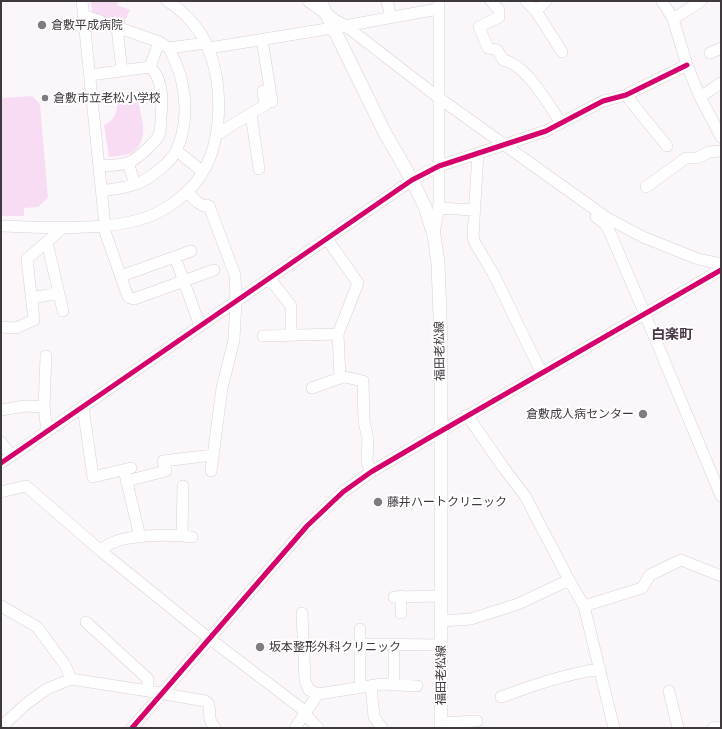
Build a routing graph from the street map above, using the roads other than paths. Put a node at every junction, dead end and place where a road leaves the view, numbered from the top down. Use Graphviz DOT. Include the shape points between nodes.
graph roads {
  1 [pos="82,1"];
  2 [pos="167,1"];
  3 [pos="308,1"];
  4 [pos="320,1"];
  5 [pos="387,1"];
  6 [pos="491,1"];
  7 [pos="526,1"];
  8 [pos="546,1"];
  9 [pos="662,1"];
  10 [pos="701,1"];
  11 [pos="440,3"];
  12 [pos="536,11"];
  13 [pos="326,14"];
  14 [pos="83,15"];
  15 [pos="391,17"];
  16 [pos="673,19"];
  17 [pos="118,27"];
  18 [pos="340,27"];
  19 [pos="262,39"];
  20 [pos="159,42"];
  21 [pos="207,46"];
  22 [pos="169,48"];
  23 [pos="721,48"];
  24 [pos="562,52"];
  25 [pos="710,53"];
  26 [pos="687,65"];
  27 [pos="150,67"];
  28 [pos="122,71"];
  29 [pos="90,75"];
  30 [pos="721,83"];
  31 [pos="263,91"];
  32 [pos="626,95"];
  33 [pos="700,97"];
  34 [pos="439,98"];
  35 [pos="272,103"];
  36 [pos="251,114"];
  37 [pos="561,123"];
  38 [pos="216,135"];
  39 [pos="721,137"];
  40 [pos="504,144"];
  41 [pos="667,146"];
  42 [pos="177,151"];
  43 [pos="721,151"];
  44 [pos="478,153"];
  45 [pos="128,163"];
  46 [pos="99,166"];
  47 [pos="439,166"];
  48 [pos="259,168"];
  49 [pos="203,172"];
  50 [pos="412,180"];
  51 [pos="135,184"];
  52 [pos="646,187"];
  53 [pos="102,191"];
  54 [pos="187,192"];
  55 [pos="438,208"];
  56 [pos="475,210"];
  57 [pos="1,226"];
  58 [pos="104,226"];
  59 [pos="64,227"];
  60 [pos="617,229"];
  61 [pos="434,235"];
  62 [pos="327,239"];
  63 [pos="47,242"];
  64 [pos="191,251"];
  65 [pos="175,257"];
  66 [pos="721,264"];
  67 [pos="214,270"];
  68 [pos="721,270"];
  69 [pos="121,276"];
  70 [pos="270,279"];
  71 [pos="185,281"];
  72 [pos="58,293"];
  73 [pos="32,298"];
  74 [pos="236,302"];
  75 [pos="63,311"];
  76 [pos="645,314"];
  77 [pos="200,326"];
  78 [pos="1,327"];
  79 [pos="338,334"];
  80 [pos="291,335"];
  81 [pos="263,336"];
  82 [pos="46,356"];
  83 [pos="542,374"];
  84 [pos="340,376"];
  85 [pos="312,388"];
  86 [pos="44,407"];
  87 [pos="83,407"];
  88 [pos="1,410"];
  89 [pos="467,415"];
  90 [pos="441,431"];
  91 [pos="47,432"];
  92 [pos="1,442"];
  93 [pos="213,455"];
  94 [pos="11,456"];
  95 [pos="1,464"];
  96 [pos="211,471"];
  97 [pos="371,472"];
  98 [pos="126,480"];
  99 [pos="183,486"];
  100 [pos="1,492"];
  101 [pos="721,496"];
  102 [pos="140,537"];
  103 [pos="101,551"];
  104 [pos="721,576"];
  105 [pos="569,580"];
  106 [pos="441,596"];
  107 [pos="1,606"];
  108 [pos="584,606"];
  109 [pos="302,613"];
  110 [pos="401,613"];
  111 [pos="441,621"];
  112 [pos="86,622"];
  113 [pos="360,629"];
  114 [pos="209,639"];
  115 [pos="360,644"];
  116 [pos="394,644"];
  117 [pos="441,645"];
  118 [pos="600,669"];
  119 [pos="71,679"];
  120 [pos="394,685"];
  121 [pos="417,686"];
  122 [pos="365,687"];
  123 [pos="670,690"];
  124 [pos="148,691"];
  125 [pos="162,694"];
  126 [pos="318,694"];
  127 [pos="501,696"];
  128 [pos="306,712"];
  129 [pos="477,721"];
  130 [pos="441,726"];
  131 [pos="1,727"];
  132 [pos="132,728"];
  133 [pos="214,728"];
  134 [pos="295,728"];
  135 [pos="318,728"];
  136 [pos="382,728"];
  137 [pos="614,728"];
  138 [pos="678,728"];
  139 [pos="713,728"];
  140 [pos="718,728"];
  1 -- 14 [label="street"];
  2 -- 21 [label="street" via="196,28"];
  3 -- 13 [label="street"];
  4 -- 13 [label="main road, 福田老松線"];
  5 -- 15 [label="street"];
  6 -- 37 [label="street" via="499,10 499,17 479,27 488,48 496,50 503,60 513,63 526,75"];
  7 -- 12 [label="street"];
  8 -- 12 [label="street"];
  9 -- 16 [label="street"];
  10 -- 16 [label="street"];
  11 -- 15 [label="street"];
  11 -- 34 [label="street"];
  12 -- 24 [label="street"];
  13 -- 18 [label="main road, 福田老松線"];
  14 -- 17 [label="street"];
  14 -- 29 [label="street"];
  15 -- 18 [label="street"];
  16 -- 26 [label="street"];
  17 -- 20 [label="street"];
  17 -- 28 [label="street"];
  18 -- 19 [label="street"];
  18 -- 34 [label="street"];
  18 -- 50 [label="main road, 福田老松線" via="385,133"];
  19 -- 21 [label="street"];
  19 -- 35 [label="street"];
  20 -- 22 [label="street"];
  20 -- 27 [label="street"];
  21 -- 22 [label="street"];
  21 -- 38 [label="street" via="218,93"];
  22 -- 42 [label="street" via="177,65 184,96 183,131"];
  23 -- 25 [label="street"];
  26 -- 32 [label="street"];
  26 -- 33 [label="street"];
  27 -- 28 [label="street"];
  27 -- 45 [label="street" via="156,72 162,94 159,134 137,158"];
  28 -- 29 [label="street"];
  29 -- 46 [label="street"];
  30 -- 33 [label="street"];
  31 -- 36 [label="street" via="265,105"];
  32 -- 37 [label="street" via="603,101"];
  32 -- 41 [label="street"];
  33 -- 39 [label="street"];
  34 -- 40 [label="street"];
  34 -- 47 [label="street"];
  36 -- 38 [label="street"];
  36 -- 48 [label="street"];
  37 -- 40 [label="street" via="535,136"];
  38 -- 49 [label="street"];
  40 -- 44 [label="street"];
  40 -- 60 [label="street" via="595,209"];
  42 -- 49 [label="street"];
  42 -- 51 [label="street" via="152,176"];
  43 -- 52 [label="street" via="709,152 697,158 686,158"];
  44 -- 47 [label="street"];
  44 -- 56 [label="street"];
  45 -- 46 [label="street"];
  45 -- 51 [label="street"];
  46 -- 53 [label="street"];
  47 -- 50 [label="street"];
  47 -- 55 [label="street"];
  49 -- 54 [label="street"];
  50 -- 61 [label="main road, 福田老松線" via="425,207"];
  50 -- 62 [label="street"];
  51 -- 53 [label="street"];
  53 -- 58 [label="street"];
  54 -- 58 [label="street" via="170,206 147,218"];
  54 -- 74 [label="street" via="197,202 209,206 235,275"];
  55 -- 56 [label="street"];
  55 -- 61 [label="street"];
  56 -- 83 [label="street" via="475,243 494,275"];
  57 -- 59 [label="street"];
  58 -- 59 [label="street"];
  58 -- 69 [label="street"];
  59 -- 63 [label="street"];
  60 -- 66 [label="street" via="698,259"];
  60 -- 76 [label="street"];
  61 -- 90 [label="main road, 福田老松線" via="438,263"];
  62 -- 70 [label="street"];
  62 -- 79 [label="street" via="358,283"];
  63 -- 72 [label="street"];
  63 -- 73 [label="street" via="27,259"];
  64 -- 65 [label="street"];
  65 -- 69 [label="street"];
  65 -- 71 [label="street"];
  67 -- 71 [label="street"];
  68 -- 76 [label="street"];
  69 -- 71 [label="street" via="128,297 134,299"];
  70 -- 74 [label="street"];
  70 -- 80 [label="street" via="291,306"];
  71 -- 77 [label="street"];
  72 -- 73 [label="street"];
  72 -- 75 [label="street"];
  73 -- 78 [label="street" via="34,320 16,328"];
  74 -- 77 [label="street"];
  74 -- 93 [label="street" via="234,340 222,388"];
  76 -- 83 [label="street"];
  76 -- 101 [label="street"];
  77 -- 87 [label="street"];
  79 -- 80 [label="street"];
  79 -- 84 [label="street"];
  80 -- 81 [label="street"];
  82 -- 86 [label="street"];
  83 -- 89 [label="street"];
  84 -- 85 [label="street"];
  84 -- 97 [label="street" via="363,381 364,422 368,439 367,461"];
  86 -- 88 [label="street" via="25,406"];
  86 -- 91 [label="street"];
  87 -- 91 [label="street"];
  87 -- 98 [label="street" via="93,477 127,468"];
  89 -- 90 [label="street"];
  89 -- 105 [label="street" via="525,496"];
  90 -- 97 [label="street"];
  90 -- 106 [label="main road, 福田老松線"];
  91 -- 94 [label="street"];
  92 -- 94 [label="street"];
  93 -- 96 [label="street"];
  93 -- 98 [label="street" via="163,461 166,471"];
  94 -- 95 [label="street"];
  97 -- 114 [label="street" via="343,492 306,526"];
  98 -- 102 [label="street"];
  99 -- 102 [label="street" via="187,536"];
  100 -- 103 [label="street" via="26,486"];
  102 -- 103 [label="street" via="108,545"];
  103 -- 114 [label="street"];
  104 -- 108 [label="street" via="681,560 650,575 642,588"];
  105 -- 108 [label="street"];
  105 -- 111 [label="street" via="518,604 471,619"];
  106 -- 110 [label="street" via="398,596"];
  106 -- 111 [label="main road, 福田老松線"];
  107 -- 119 [label="street" via="37,627 65,665"];
  108 -- 118 [label="street"];
  109 -- 126 [label="street" via="305,681 309,690"];
  111 -- 117 [label="main road, 福田老松線"];
  112 -- 124 [label="street" via="148,679"];
  113 -- 115 [label="street"];
  114 -- 125 [label="street"];
  114 -- 128 [label="street"];
  115 -- 116 [label="street"];
  115 -- 122 [label="street"];
  116 -- 117 [label="street"];
  116 -- 120 [label="street"];
  117 -- 130 [label="main road, 福田老松線"];
  118 -- 127 [label="street" via="576,673"];
  118 -- 137 [label="street"];
  119 -- 124 [label="street"];
  119 -- 131 [label="street" via="47,689"];
  120 -- 121 [label="street"];
  120 -- 122 [label="street"];
  122 -- 126 [label="street"];
  122 -- 136 [label="street" via="374,717"];
  123 -- 138 [label="street"];
  124 -- 125 [label="street"];
  125 -- 132 [label="street"];
  125 -- 133 [label="street" via="208,702 209,720"];
  126 -- 128 [label="street"];
  128 -- 134 [label="street"];
  128 -- 135 [label="street"];
  129 -- 130 [label="street"];
  139 -- 140 [label="street"];
}
